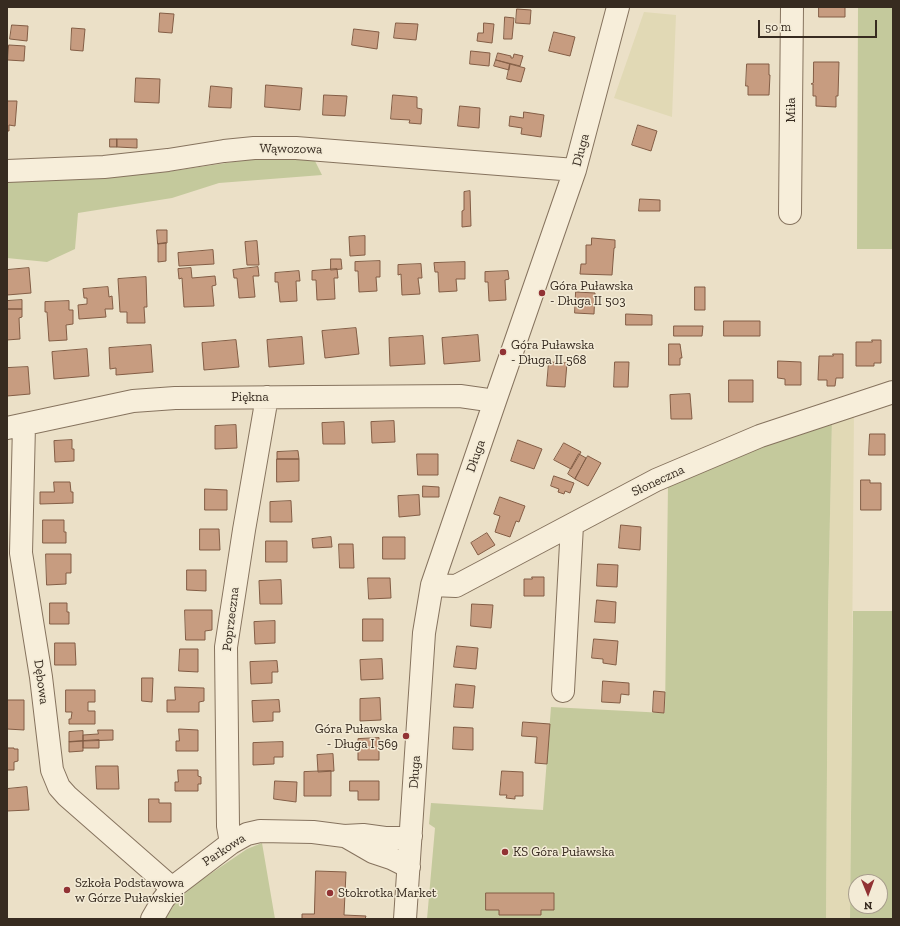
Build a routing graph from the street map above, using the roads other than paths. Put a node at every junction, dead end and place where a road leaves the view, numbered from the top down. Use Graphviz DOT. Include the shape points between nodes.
graph roads {
  1 [pos="618,7"];
  2 [pos="792,7"];
  3 [pos="575,170"];
  4 [pos="7,172"];
  5 [pos="790,213"];
  6 [pos="893,392"];
  7 [pos="267,397"];
  8 [pos="495,401"];
  9 [pos="16,426"];
  10 [pos="572,525"];
  11 [pos="432,585"];
  12 [pos="563,691"];
  13 [pos="344,836"];
  14 [pos="412,836"];
  15 [pos="231,843"];
  16 [pos="409,867"];
  17 [pos="172,888"];
  18 [pos="152,919"];
  19 [pos="405,919"];
  1 -- 3 [label="street, Długa"];
  2 -- 5 [label="street, Miła"];
  3 -- 4 [label="street, Wąwozowa" via="349,151 254,148 111,166"];
  3 -- 8 [label="street, Długa"];
  6 -- 10 [label="street, Słoneczna" via="760,436 656,480"];
  7 -- 8 [label="street, Piękna" via="460,396"];
  7 -- 9 [label="street, Piękna" via="133,401"];
  7 -- 15 [label="street, Poprzeczna" via="226,647 228,826"];
  8 -- 11 [label="street, Długa"];
  9 -- 17 [label="street, Dębowa" via="21,553 41,677 52,770 59,787 67,796"];
  10 -- 11 [label="street, Słoneczna" via="456,586"];
  10 -- 12 [label="street"];
  11 -- 14 [label="street, Długa" via="424,633"];
  13 -- 14 [label="street, Parkowa"];
  13 -- 15 [label="street, Parkowa" via="313,832 260,831 247,834"];
  13 -- 16 [label="street, Parkowa"];
  14 -- 16 [label="street, Długa"];
  15 -- 17 [label="street, Parkowa"];
  16 -- 19 [label="street, Długa"];
  17 -- 18 [label="street, Parkowa"];
}
